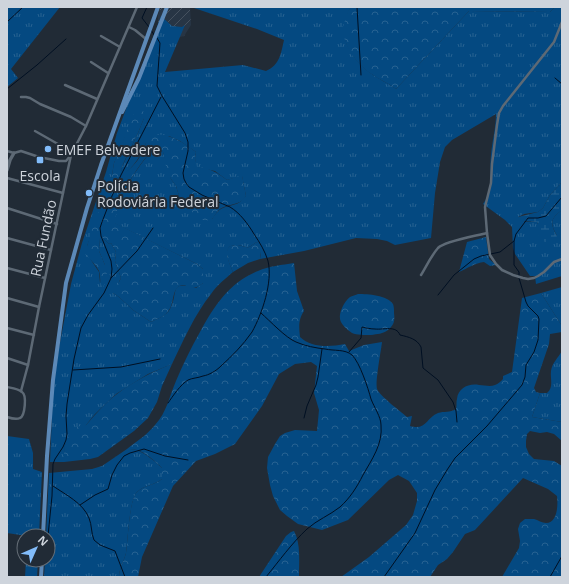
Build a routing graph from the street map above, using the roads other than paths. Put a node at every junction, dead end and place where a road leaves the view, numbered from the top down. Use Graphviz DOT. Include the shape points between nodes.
graph roads {
  1 [pos="137,7"];
  2 [pos="158,7"];
  3 [pos="167,7"];
  4 [pos="156,15"];
  5 [pos="562,22"];
  6 [pos="128,27"];
  7 [pos="101,36"];
  8 [pos="147,39"];
  9 [pos="120,47"];
  10 [pos="149,50"];
  11 [pos="90,62"];
  12 [pos="108,73"];
  13 [pos="65,84"];
  14 [pos="21,97"];
  15 [pos="97,99"];
  16 [pos="86,126"];
  17 [pos="35,131"];
  18 [pos="109,140"];
  19 [pos="7,151"];
  20 [pos="14,153"];
  21 [pos="72,154"];
  22 [pos="7,170"];
  23 [pos="7,178"];
  24 [pos="63,193"];
  25 [pos="7,208"];
  26 [pos="57,224"];
  27 [pos="487,233"];
  28 [pos="7,238"];
  29 [pos="51,250"];
  30 [pos="562,259"];
  31 [pos="7,268"];
  32 [pos="421,275"];
  33 [pos="45,278"];
  34 [pos="7,298"];
  35 [pos="39,307"];
  36 [pos="7,328"];
  37 [pos="34,334"];
  38 [pos="7,358"];
  39 [pos="28,364"];
  40 [pos="7,387"];
  41 [pos="21,391"];
  42 [pos="7,417"];
  43 [pos="43,528"];
  1 -- 6 [label="street, Rua Fundão"];
  2 -- 4 [label="main road"];
  3 -- 10 [label="main road"];
  4 -- 8 [label="main road"];
  4 -- 10 [label="main road"];
  5 -- 27 [label="street" via="554,42 500,113 491,183 485,207"];
  6 -- 8 [label="street"];
  6 -- 9 [label="street, Rua Fundão"];
  7 -- 9 [label="street"];
  8 -- 18 [label="main road"];
  9 -- 12 [label="street, Rua Fundão"];
  10 -- 18 [label="main road" via="139,78"];
  11 -- 12 [label="street"];
  12 -- 15 [label="street, Rua Fundão"];
  13 -- 15 [label="street"];
  14 -- 16 [label="street" via="30,98"];
  15 -- 16 [label="street, Rua Fundão"];
  16 -- 21 [label="street, Rua Fundão"];
  17 -- 21 [label="street"];
  18 -- 43 [label="main road" via="66,283 53,380"];
  19 -- 20 [label="street"];
  20 -- 21 [label="street" via="21,151 59,161 66,161"];
  20 -- 22 [label="street"];
  21 -- 24 [label="street, Rua Fundão"];
  23 -- 24 [label="street"];
  24 -- 26 [label="street, Rua Fundão"];
  25 -- 26 [label="street"];
  26 -- 29 [label="street, Rua Fundão"];
  27 -- 30 [label="street" via="492,259 502,270 513,275 534,278 554,262"];
  27 -- 32 [label="street" via="440,246"];
  28 -- 29 [label="street"];
  29 -- 33 [label="street, Rua Fundão"];
  31 -- 33 [label="street"];
  33 -- 35 [label="street, Rua Fundão"];
  34 -- 35 [label="street"];
  35 -- 37 [label="street, Rua Fundão"];
  36 -- 37 [label="street"];
  37 -- 39 [label="street, Rua Fundão"];
  38 -- 39 [label="street"];
  39 -- 41 [label="street, Rua Fundão"];
  40 -- 41 [label="street"];
  41 -- 42 [label="street, Rua Fundão" via="25,397 21,417"];
}
